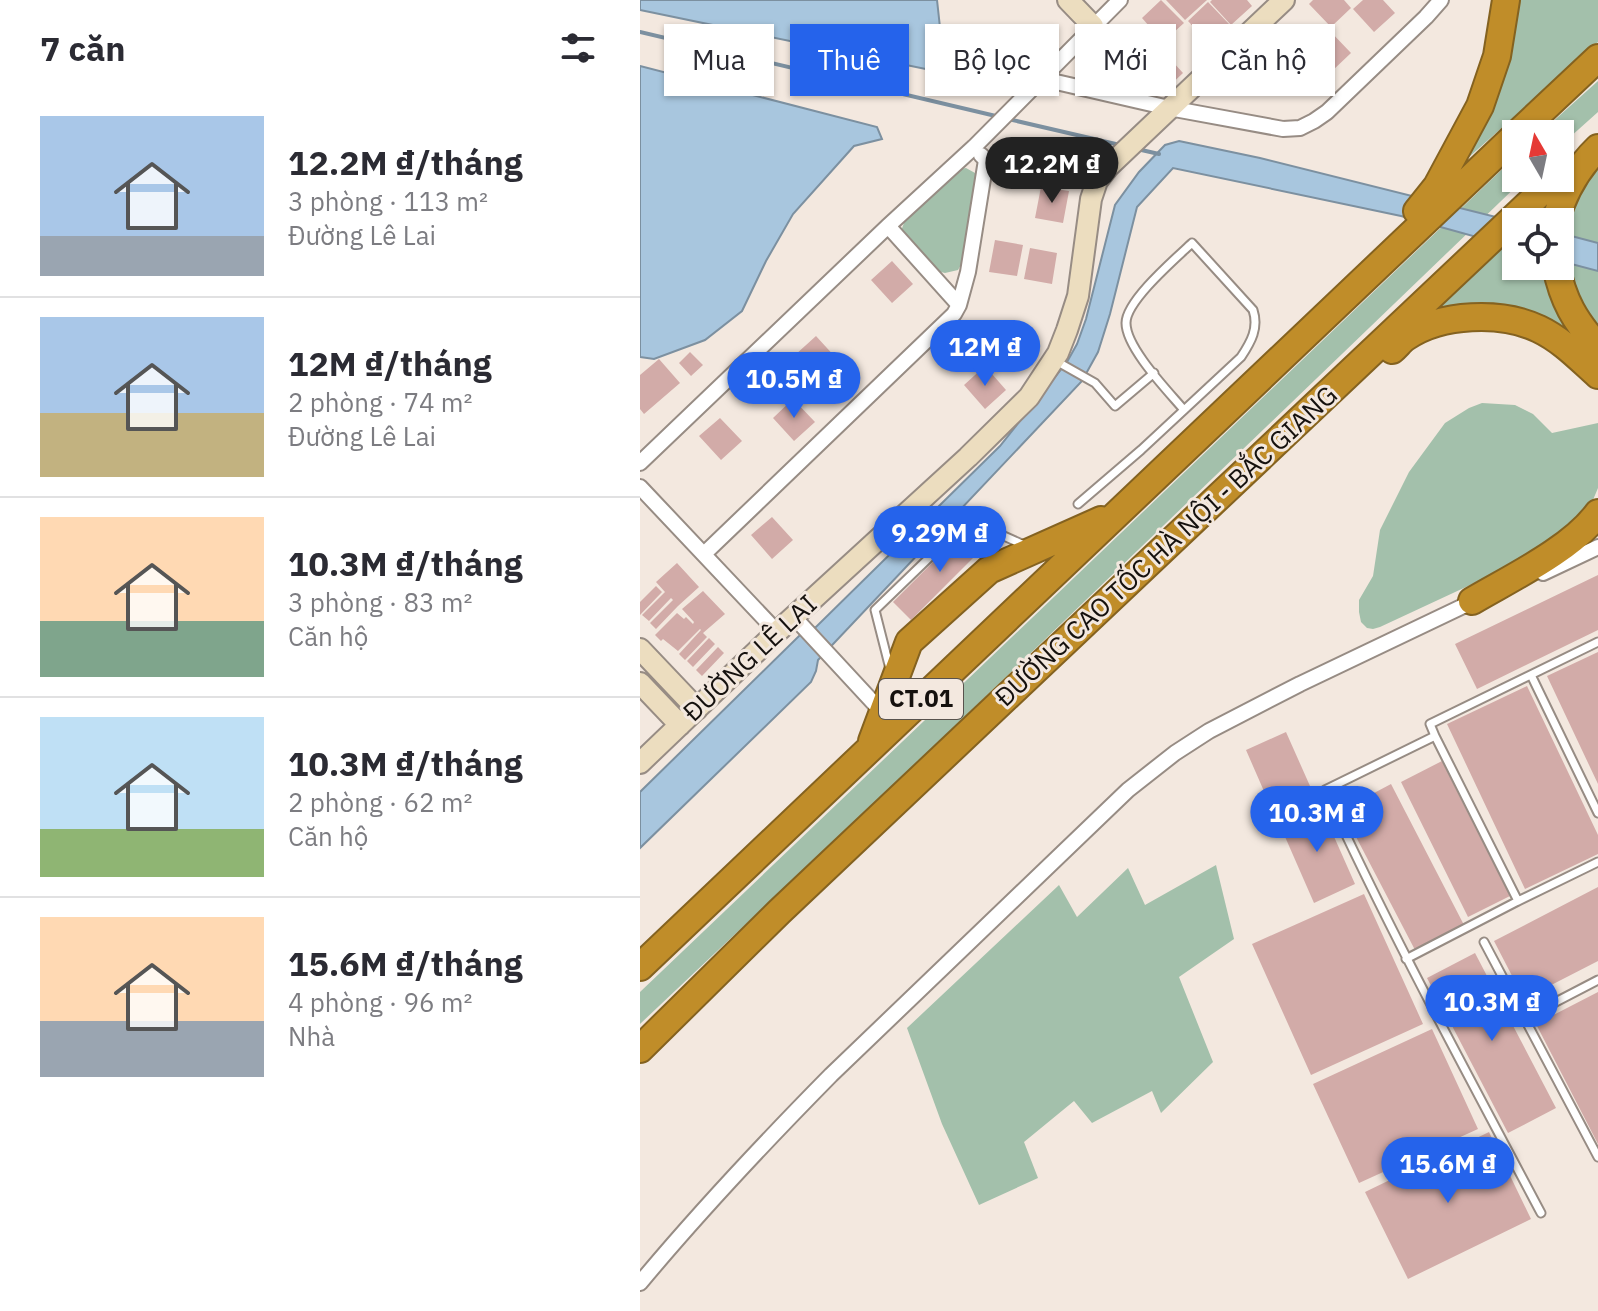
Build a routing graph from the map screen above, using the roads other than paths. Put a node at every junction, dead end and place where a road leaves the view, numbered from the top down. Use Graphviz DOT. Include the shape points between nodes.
graph roads {
  1 [pos="1068,0"];
  2 [pos="1120,0"];
  3 [pos="1284,0"];
  4 [pos="1441,0"];
  5 [pos="1506,0"];
  6 [pos="1091,24"];
  7 [pos="1095,24"];
  8 [pos="1075,45"];
  9 [pos="1598,58"];
  10 [pos="1059,62"];
  11 [pos="1059,83"];
  12 [pos="1025,96"];
  13 [pos="1169,108"];
  14 [pos="1533,120"];
  15 [pos="1598,138"];
  16 [pos="979,142"];
  17 [pos="1598,148"];
  18 [pos="1502,149"];
  19 [pos="986,160"];
  20 [pos="1574,161"];
  21 [pos="1102,174"];
  22 [pos="1541,192"];
  23 [pos="1559,208"];
  24 [pos="888,226"];
  25 [pos="1560,280"];
  26 [pos="959,305"];
  27 [pos="1055,361"];
  28 [pos="1596,368"];
  29 [pos="1154,373"];
  30 [pos="1184,410"];
  31 [pos="1203,431"];
  32 [pos="640,463"];
  33 [pos="640,487"];
  34 [pos="1078,504"];
  35 [pos="1598,513"];
  36 [pos="1116,514"];
  37 [pos="1598,547"];
  38 [pos="1034,549"];
  39 [pos="704,554"];
  40 [pos="1115,595"];
  41 [pos="1472,601"];
  42 [pos="794,617"];
  43 [pos="777,632"];
  44 [pos="1598,642"];
  45 [pos="640,649"];
  46 [pos="1531,675"];
  47 [pos="640,683"];
  48 [pos="893,683"];
  49 [pos="697,709"];
  50 [pos="882,712"];
  51 [pos="680,725"];
  52 [pos="1435,736"];
  53 [pos="869,749"];
  54 [pos="640,763"];
  55 [pos="1598,813"];
  56 [pos="1598,862"];
  57 [pos="1518,901"];
  58 [pos="1484,942"];
  59 [pos="1406,959"];
  60 [pos="640,967"];
  61 [pos="1598,980"];
  62 [pos="1525,1018"];
  63 [pos="640,1049"];
  64 [pos="1598,1157"];
  65 [pos="1541,1213"];
  66 [pos="640,1283"];
  1 -- 6 [label="street"];
  2 -- 7 [label="street"];
  3 -- 13 [label="street"];
  4 -- 13 [label="street" via="1327,112 1300,128"];
  5 -- 31 [label="highway" via="1497,56 1480,106 1437,186 1249,370"];
  8 -- 10 [label="street"];
  9 -- 14 [label="highway, CT.01"];
  11 -- 13 [label="street"];
  12 -- 16 [label="street"];
  13 -- 21 [label="street"];
  15 -- 20 [label="highway"];
  16 -- 19 [label="street"];
  16 -- 24 [label="street"];
  17 -- 23 [label="highway" via="1578,170"];
  18 -- 31 [label="highway, CT.01"];
  19 -- 21 [label="street"];
  19 -- 26 [label="street"];
  21 -- 27 [label="street, ĐƯỜNG LÊ LAI" via="1091,199 1078,296"];
  22 -- 40 [label="highway, ĐƯỜNG CAO TỐC HÀ NỘI - BẮC GIANG / CT.01"];
  24 -- 26 [label="street"];
  24 -- 32 [label="street"];
  25 -- 28 [label="highway"];
  26 -- 39 [label="street"];
  27 -- 29 [label="lane" via="1095,383 1115,406"];
  27 -- 42 [label="street, ĐƯỜNG LÊ LAI" via="1029,397 968,457"];
  28 -- 40 [label="highway" via="1538,328 1505,318 1471,317 1421,329 1406,337 1173,558"];
  29 -- 30 [label="lane"];
  29 -- 30 [label="lane" via="1131,345 1126,323 1130,309 1192,243 1256,319 1241,357"];
  30 -- 34 [label="lane"];
  31 -- 36 [label="highway, CT.01"];
  33 -- 39 [label="street"];
  35 -- 41 [label="highway" via="1577,535"];
  36 -- 38 [label="highway"];
  36 -- 53 [label="highway, CT.01"];
  37 -- 41 [label="street"];
  38 -- 48 [label="highway" via="989,570 909,642"];
  38 -- 48 [label="lane" via="986,528 963,525 875,610"];
  39 -- 43 [label="street"];
  40 -- 63 [label="highway, ĐƯỜNG CAO TỐC HÀ NỘI - BẮC GIANG / CT.01"];
  41 -- 66 [label="street" via="1209,731 1128,790 831,1075 705,1206"];
  42 -- 43 [label="street, ĐƯỜNG LÊ LAI"];
  42 -- 50 [label="street"];
  43 -- 49 [label="street, ĐƯỜNG LÊ LAI"];
  44 -- 46 [label="lane"];
  45 -- 49 [label="street"];
  46 -- 52 [label="lane" via="1430,724"];
  46 -- 55 [label="lane"];
  47 -- 51 [label="street"];
  48 -- 50 [label="highway"];
  49 -- 51 [label="street, ĐƯỜNG LÊ LAI"];
  50 -- 53 [label="highway"];
  51 -- 54 [label="street, ĐƯỜNG LÊ LAI"];
  52 -- 57 [label="lane"];
  52 -- 59 [label="lane" via="1325,790"];
  53 -- 60 [label="highway, CT.01"];
  56 -- 57 [label="lane"];
  57 -- 59 [label="lane"];
  58 -- 62 [label="lane"];
  59 -- 65 [label="lane"];
  61 -- 62 [label="lane"];
  62 -- 64 [label="lane"];
}
